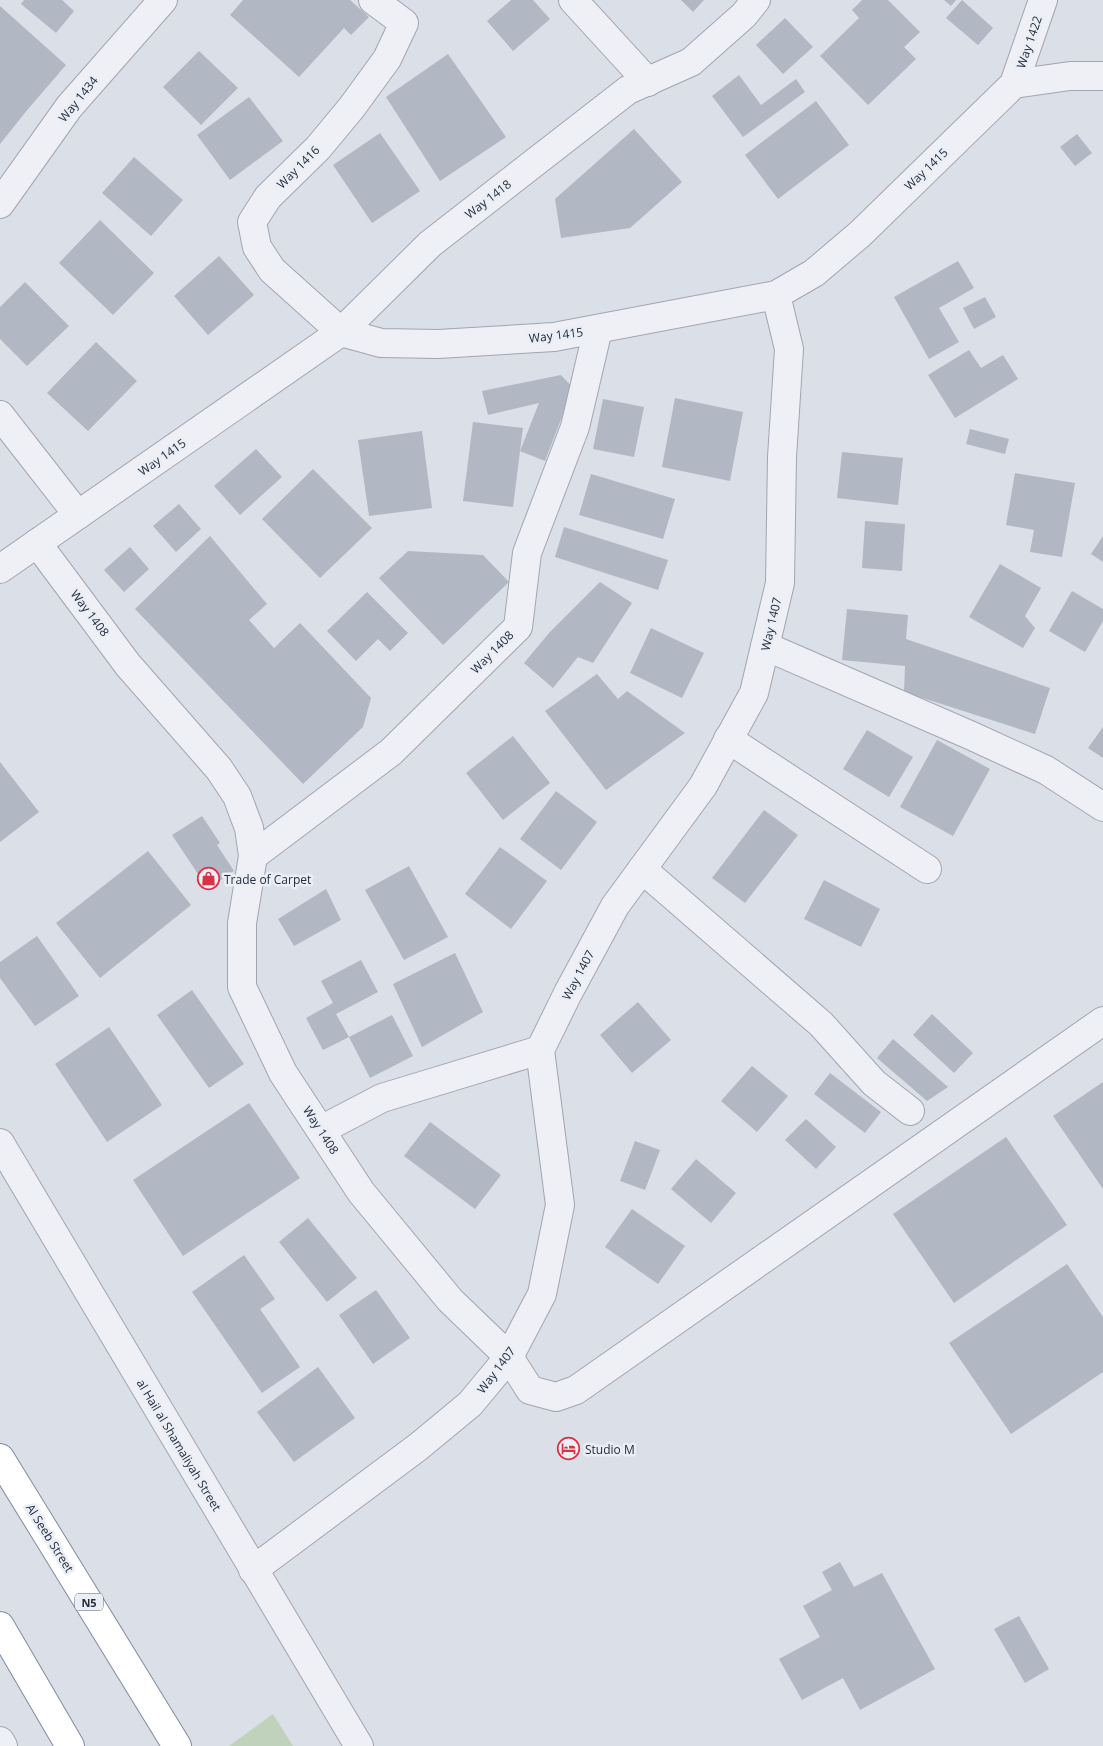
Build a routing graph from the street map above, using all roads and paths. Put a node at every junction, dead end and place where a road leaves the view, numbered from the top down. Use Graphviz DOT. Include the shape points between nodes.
graph roads {
  1 [pos="164,0"];
  2 [pos="373,0"];
  3 [pos="573,0"];
  4 [pos="756,0"];
  5 [pos="1043,0"];
  6 [pos="1103,76"];
  7 [pos="648,82"];
  8 [pos="1014,84"];
  9 [pos="2,197"];
  10 [pos="776,295"];
  11 [pos="598,329"];
  12 [pos="341,332"];
  13 [pos="0,415"];
  14 [pos="78,515"];
  15 [pos="37,543"];
  16 [pos="0,569"];
  17 [pos="765,646"];
  18 [pos="728,739"];
  19 [pos="1103,807"];
  20 [pos="253,856"];
  21 [pos="642,869"];
  22 [pos="927,869"];
  23 [pos="1103,1021"];
  24 [pos="540,1050"];
  25 [pos="910,1111"];
  26 [pos="321,1130"];
  27 [pos="0,1142"];
  28 [pos="509,1357"];
  29 [pos="0,1458"];
  30 [pos="253,1570"];
  31 [pos="0,1626"];
  32 [pos="0,1741"];
  33 [pos="3,1746"];
  34 [pos="70,1746"];
  35 [pos="178,1746"];
  36 [pos="359,1746"];
  1 -- 9 [label="street, Way 1434" via="69,108"];
  2 -- 12 [label="street, Way 1416" via="404,23 387,59 352,108 268,198 252,222 257,247 272,270"];
  3 -- 7 [label="street"];
  4 -- 7 [label="street, Way 1418" via="744,15 691,62"];
  5 -- 8 [label="street, Way 1422"];
  6 -- 8 [label="street" via="1070,76"];
  7 -- 12 [label="street, Way 1418" via="628,90 430,244"];
  8 -- 10 [label="street, Way 1415" via="860,234 814,273"];
  10 -- 11 [label="street, Way 1415"];
  10 -- 17 [label="street, Way 1407" via="789,349 782,457 780,583"];
  11 -- 12 [label="street, Way 1415" via="554,337 438,344 381,343"];
  11 -- 20 [label="street, Way 1408" via="575,427 527,553 518,627 391,752"];
  12 -- 14 [label="street, Way 1415"];
  13 -- 14 [label="street"];
  14 -- 15 [label="street, Way 1415"];
  15 -- 16 [label="street, Way 1415"];
  15 -- 20 [label="street, Way 1408" via="128,665 219,769 237,796 249,828"];
  17 -- 18 [label="street, Way 1407" via="754,693"];
  17 -- 19 [label="street" via="1038,766"];
  18 -- 21 [label="street, Way 1407" via="703,786"];
  18 -- 22 [label="street"];
  20 -- 26 [label="street, Way 1408" via="242,923 242,987 283,1073"];
  21 -- 24 [label="street, Way 1407" via="615,906"];
  21 -- 25 [label="street" via="820,1024 874,1083"];
  23 -- 28 [label="street, Way 1408" via="576,1390 556,1397 530,1390"];
  24 -- 26 [label="street" via="382,1098"];
  24 -- 28 [label="street, Way 1407" via="560,1205 542,1294"];
  26 -- 28 [label="street, Way 1408" via="361,1192 450,1300"];
  27 -- 30 [label="street, al Hail al Shamaliyah Street"];
  28 -- 30 [label="street, Way 1407" via="470,1404 418,1447"];
  29 -- 35 [label="highway, Al Seeb Street / N5"];
  30 -- 36 [label="street, al Hail al Shamaliyah Street"];
  31 -- 34 [label="highway"];
  32 -- 33 [label="street"];
}
